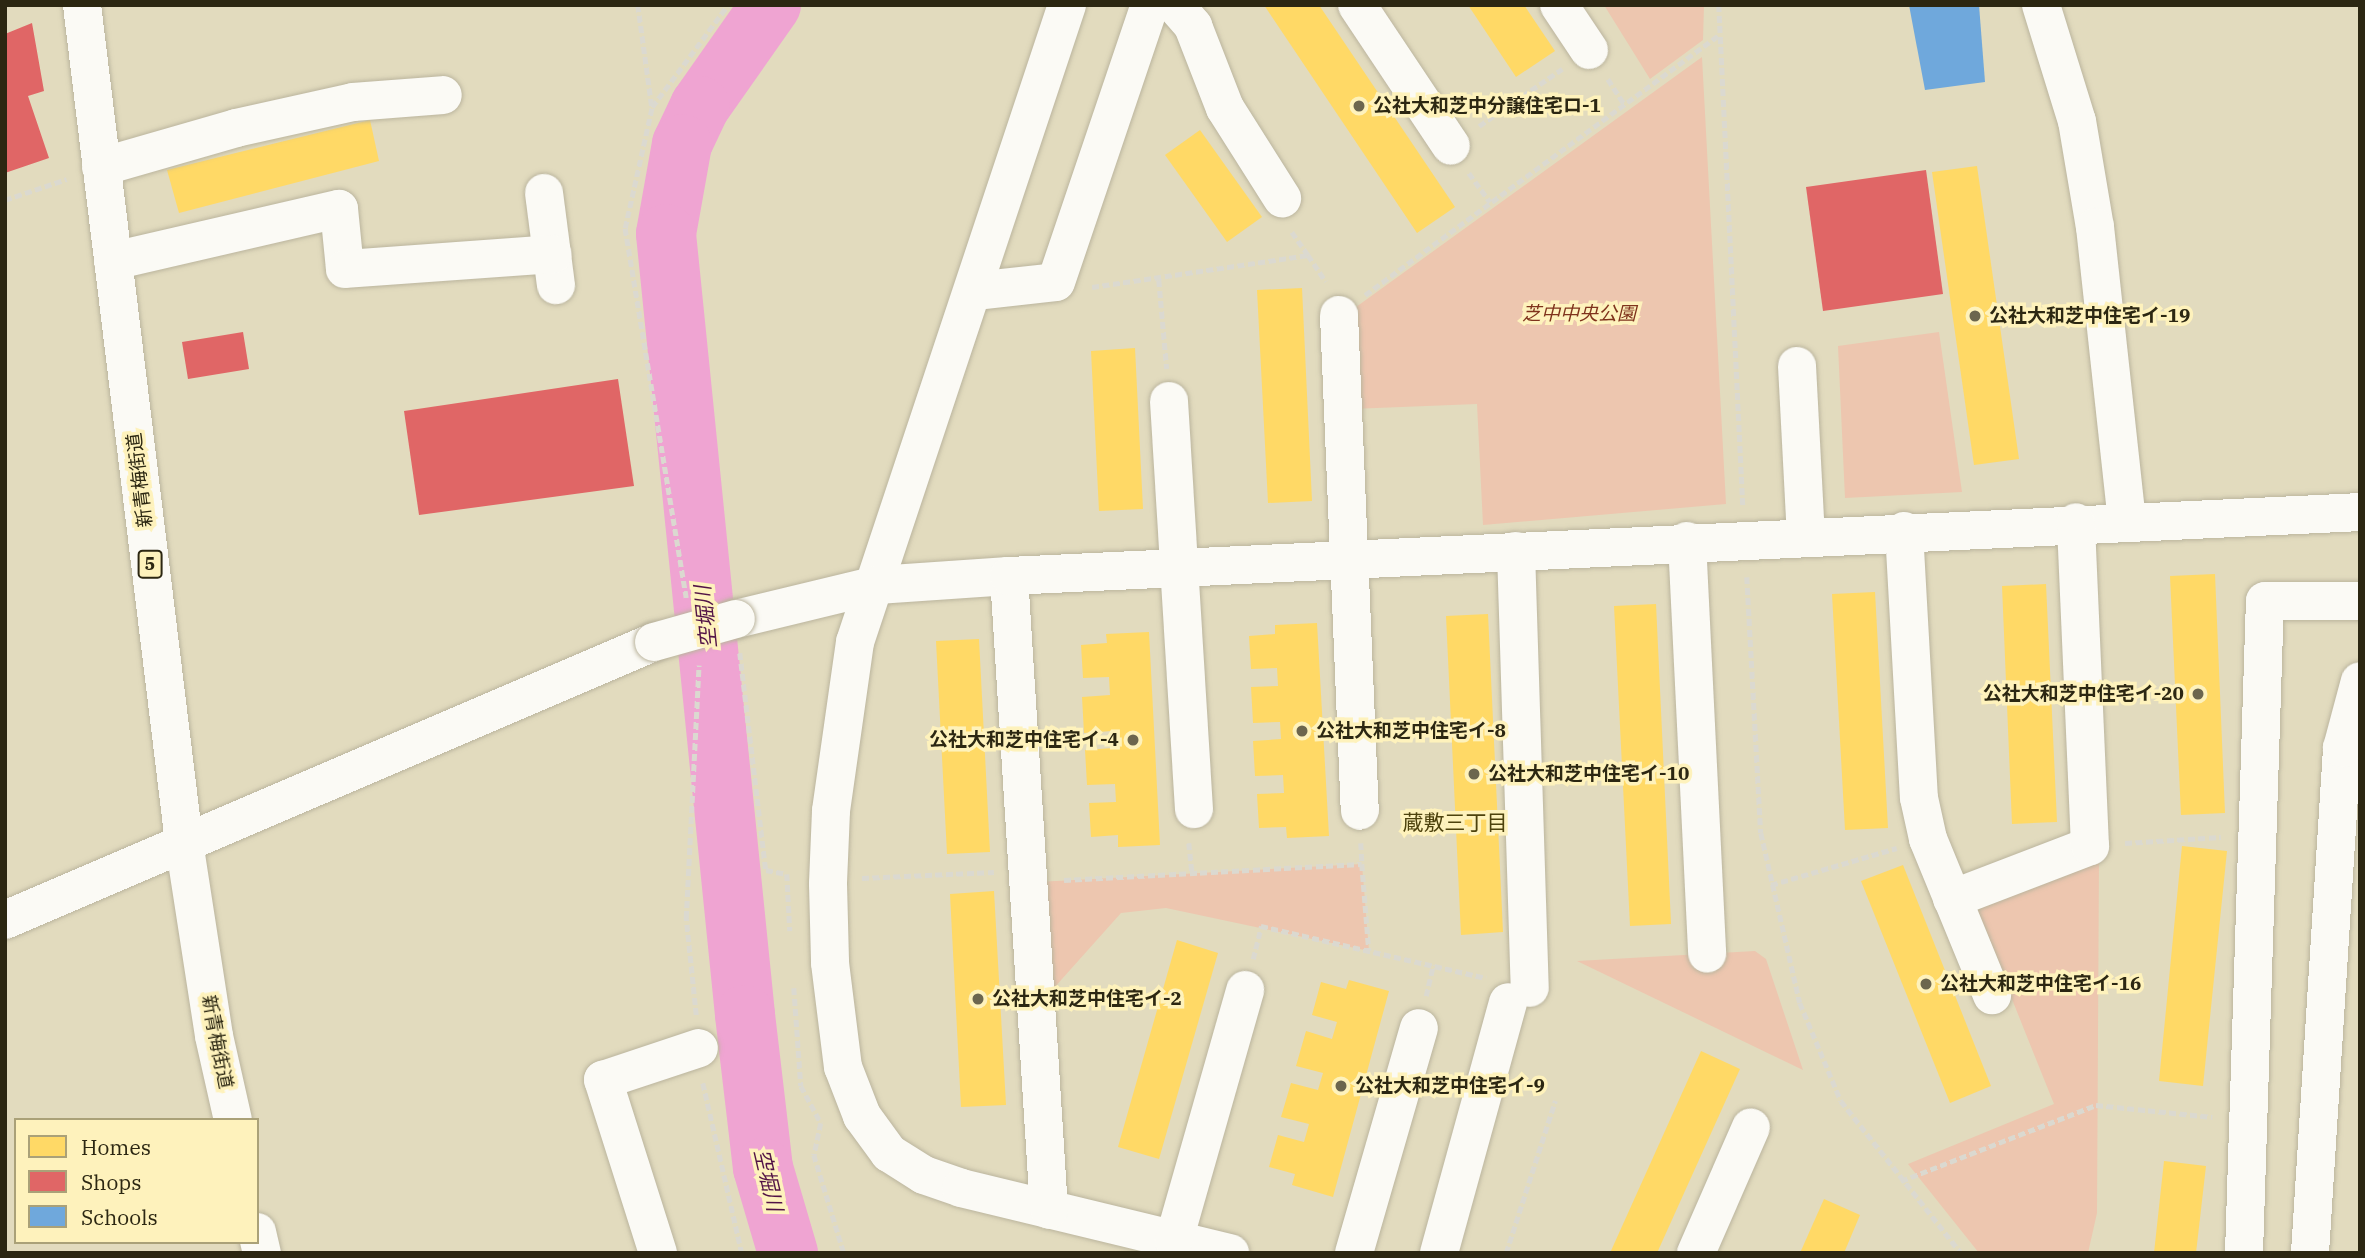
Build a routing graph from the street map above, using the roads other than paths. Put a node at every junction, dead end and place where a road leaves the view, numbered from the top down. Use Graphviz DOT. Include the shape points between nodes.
graph roads {
  1 [pos="82,5"];
  2 [pos="1067,5"];
  3 [pos="1150,5"];
  4 [pos="1175,5"];
  5 [pos="1357,5"];
  6 [pos="1559,5"];
  7 [pos="2041,5"];
  8 [pos="1589,50"];
  9 [pos="443,95"];
  10 [pos="1451,146"];
  11 [pos="101,167"];
  12 [pos="544,192"];
  13 [pos="1282,198"];
  14 [pos="113,261"];
  15 [pos="975,291"];
  16 [pos="1339,315"];
  17 [pos="1797,366"];
  18 [pos="1169,401"];
  19 [pos="2360,512"];
  20 [pos="2127,521"];
  21 [pos="2076,522"];
  22 [pos="1904,531"];
  23 [pos="1806,536"];
  24 [pos="1687,541"];
  25 [pos="1516,551"];
  26 [pos="1349,559"];
  27 [pos="1180,567"];
  28 [pos="1009,576"];
  29 [pos="877,585"];
  30 [pos="2360,601"];
  31 [pos="2360,681"];
  32 [pos="1194,809"];
  33 [pos="1360,811"];
  34 [pos="184,842"];
  35 [pos="1952,899"];
  36 [pos="5,920"];
  37 [pos="1707,954"];
  38 [pos="1245,990"];
  39 [pos="1992,995"];
  40 [pos="1419,1028"];
  41 [pos="699,1048"];
  42 [pos="233,1118"];
  43 [pos="1751,1127"];
  44 [pos="1049,1210"];
  45 [pos="1174,1240"];
  46 [pos="658,1253"];
  47 [pos="1230,1253"];
  48 [pos="1354,1253"];
  49 [pos="1439,1253"];
  50 [pos="1696,1253"];
  51 [pos="2244,1253"];
  52 [pos="2310,1253"];
  1 -- 11 [label="street, 新青梅街道 / 5"];
  2 -- 15 [label="street"];
  3 -- 15 [label="street" via="1056,282"];
  4 -- 13 [label="street" via="1193,26 1225,108"];
  5 -- 10 [label="street"];
  6 -- 8 [label="street"];
  7 -- 20 [label="street" via="2077,121 2091,200"];
  9 -- 11 [label="street" via="353,102 236,128"];
  11 -- 14 [label="street, 新青梅街道 / 5"];
  12 -- 14 [label="street" via="554,269 345,269 339,209"];
  14 -- 34 [label="street, 新青梅街道 / 5"];
  15 -- 29 [label="street"];
  16 -- 26 [label="street"];
  17 -- 23 [label="street"];
  18 -- 27 [label="street"];
  19 -- 20 [label="street"];
  20 -- 21 [label="street"];
  21 -- 22 [label="street"];
  21 -- 35 [label="street" via="2090,846"];
  22 -- 23 [label="street"];
  22 -- 35 [label="street" via="1919,798 1928,839"];
  23 -- 24 [label="street"];
  24 -- 25 [label="street"];
  24 -- 37 [label="street"];
  25 -- 26 [label="street"];
  25 -- 49 [label="street" via="1519,995"];
  26 -- 27 [label="street"];
  26 -- 33 [label="street"];
  27 -- 28 [label="street"];
  27 -- 32 [label="street"];
  28 -- 29 [label="street"];
  28 -- 44 [label="street"];
  29 -- 34 [label="street, bridge" via="654,642"];
  29 -- 44 [label="street" via="855,642 831,811 830,963 843,1067 862,1116 889,1153 924,1175"];
  30 -- 51 [label="street" via="2265,601"];
  31 -- 52 [label="street" via="2342,748"];
  34 -- 36 [label="street"];
  34 -- 42 [label="street, 新青梅街道 / 5" via="214,1036"];
  35 -- 39 [label="street"];
  38 -- 45 [label="street"];
  40 -- 48 [label="street"];
  41 -- 46 [label="street" via="603,1080"];
  43 -- 50 [label="street"];
  44 -- 45 [label="street"];
  45 -- 47 [label="street"];
}
